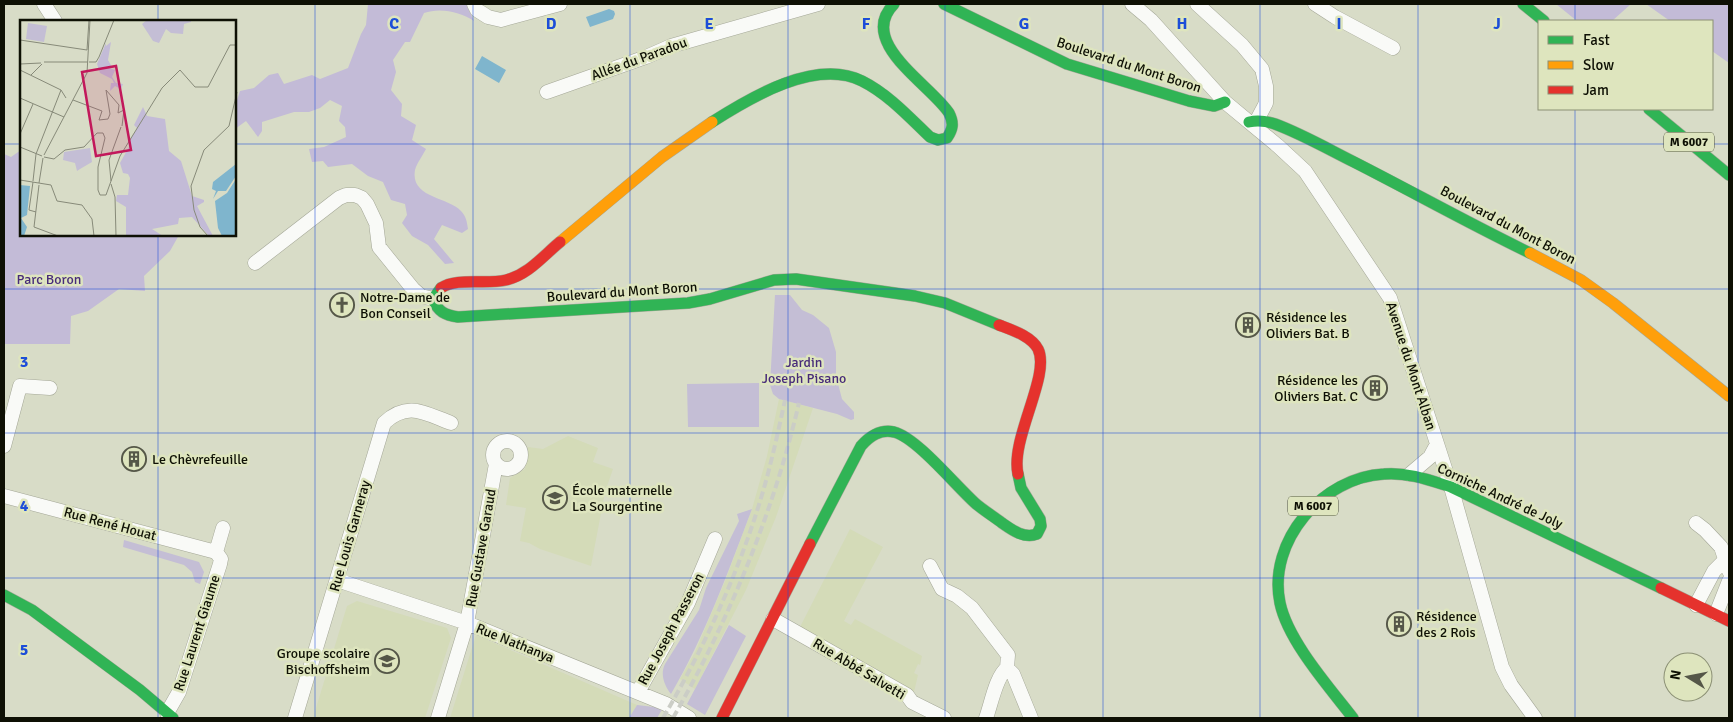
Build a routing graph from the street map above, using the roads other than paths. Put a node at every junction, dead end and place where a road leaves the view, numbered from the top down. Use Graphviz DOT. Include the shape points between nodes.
graph roads {
  1 [pos="44,4"];
  2 [pos="474,4"];
  3 [pos="560,4"];
  4 [pos="818,4"];
  5 [pos="944,4"];
  6 [pos="1132,4"];
  7 [pos="1197,4"];
  8 [pos="1315,4"];
  9 [pos="1524,4"];
  10 [pos="891,5"];
  11 [pos="54,20"];
  12 [pos="1543,20"];
  13 [pos="1393,48"];
  14 [pos="547,92"];
  15 [pos="1225,102"];
  16 [pos="1650,110"];
  17 [pos="1253,121"];
  18 [pos="1729,176"];
  19 [pos="255,263"];
  20 [pos="433,299"];
  21 [pos="50,388"];
  22 [pos="1729,396"];
  23 [pos="451,423"];
  24 [pos="1437,444"];
  25 [pos="4,446"];
  26 [pos="496,464"];
  27 [pos="1410,474"];
  28 [pos="1451,487"];
  29 [pos="4,496"];
  30 [pos="1696,523"];
  31 [pos="222,528"];
  32 [pos="716,539"];
  33 [pos="216,552"];
  34 [pos="930,566"];
  35 [pos="1727,566"];
  36 [pos="337,580"];
  37 [pos="1729,581"];
  38 [pos="4,595"];
  39 [pos="1696,605"];
  40 [pos="1716,614"];
  41 [pos="773,619"];
  42 [pos="1729,620"];
  43 [pos="467,623"];
  44 [pos="1007,668"];
  45 [pos="638,692"];
  46 [pos="170,716"];
  47 [pos="295,718"];
  48 [pos="438,718"];
  49 [pos="689,718"];
  50 [pos="722,718"];
  51 [pos="944,718"];
  52 [pos="986,718"];
  53 [pos="1030,718"];
  54 [pos="1353,718"];
  55 [pos="1535,718"];
  1 -- 11 [label="street"];
  2 -- 3 [label="street" via="488,17 501,20"];
  4 -- 14 [label="street, Allée du Paradou" via="671,46"];
  5 -- 15 [label="street, Boulevard du Mont Boron" via="1067,64 1189,101 1214,106"];
  6 -- 15 [label="street, Avenue du Mont Alban" via="1151,20"];
  7 -- 17 [label="street" via="1242,45 1262,69 1266,103"];
  8 -- 13 [label="street"];
  9 -- 12 [label="street"];
  10 -- 20 [label="street" via="884,20 886,42 892,53 953,119 953,130 948,138 930,138 876,89 849,76 803,76 748,100 702,127 522,273 500,282 453,283 443,286"];
  15 -- 17 [label="street, Avenue du Mont Alban"];
  16 -- 18 [label="street, M 6007"];
  17 -- 22 [label="street, Boulevard du Mont Boron" via="1274,124 1303,136 1581,280"];
  17 -- 24 [label="street, Avenue du Mont Alban" via="1305,171 1390,298"];
  19 -- 20 [label="street" via="339,198 355,195 367,204 376,223 379,247 413,290"];
  20 -- 41 [label="street, Boulevard du Mont Boron" via="440,313 449,316 591,310 688,303 774,280 796,279 945,303 1017,332 1034,344 1039,351 1040,372 1017,451 1016,465 1021,488 1040,519 1037,534 1025,536 1016,532 976,504 902,434 875,433 863,442"];
  21 -- 25 [label="street" via="20,386"];
  23 -- 36 [label="street, Rue Louis Garneray" via="416,410 404,410 384,423"];
  24 -- 27 [label="street" via="1430,457"];
  24 -- 28 [label="street, Avenue du Mont Alban"];
  26 -- 43 [label="street, Rue Gustave Garaud"];
  27 -- 28 [label="street, Corniche André de Joly / M 6007"];
  27 -- 54 [label="street, Corniche André de Joly / M 6007" via="1372,475 1328,493 1307,513 1288,541 1283,556 1279,575 1280,602 1288,625"];
  28 -- 39 [label="street, Corniche André de Joly / M 6007"];
  28 -- 55 [label="street, Avenue du Mont Alban" via="1502,667 1510,685"];
  29 -- 33 [label="street, Rue René Houat"];
  30 -- 35 [label="street" via="1721,547"];
  31 -- 33 [label="street, Rue Laurent Giaume"];
  32 -- 45 [label="street, Rue Joseph Passeron" via="688,602"];
  33 -- 46 [label="street, Rue Laurent Giaume" via="221,559 220,564"];
  34 -- 44 [label="street" via="942,589 972,608 1008,655"];
  35 -- 39 [label="street" via="1714,570"];
  36 -- 43 [label="street, Rue Nathanya"];
  36 -- 47 [label="street, Rue Louis Garneray"];
  37 -- 40 [label="street"];
  38 -- 46 [label="street" via="32,610"];
  39 -- 40 [label="street, Corniche André de Joly / M 6007"];
  40 -- 42 [label="street, Corniche André de Joly / M 6007"];
  41 -- 50 [label="street, Boulevard du Mont Boron"];
  41 -- 51 [label="street, Rue Abbé Salvetti"];
  43 -- 45 [label="street, Rue Nathanya"];
  43 -- 48 [label="street, Rue Gustave Garaud"];
  44 -- 52 [label="street" via="1003,671"];
  44 -- 53 [label="street" via="1013,674"];
  45 -- 49 [label="street, Rue Nathanya"];
}
